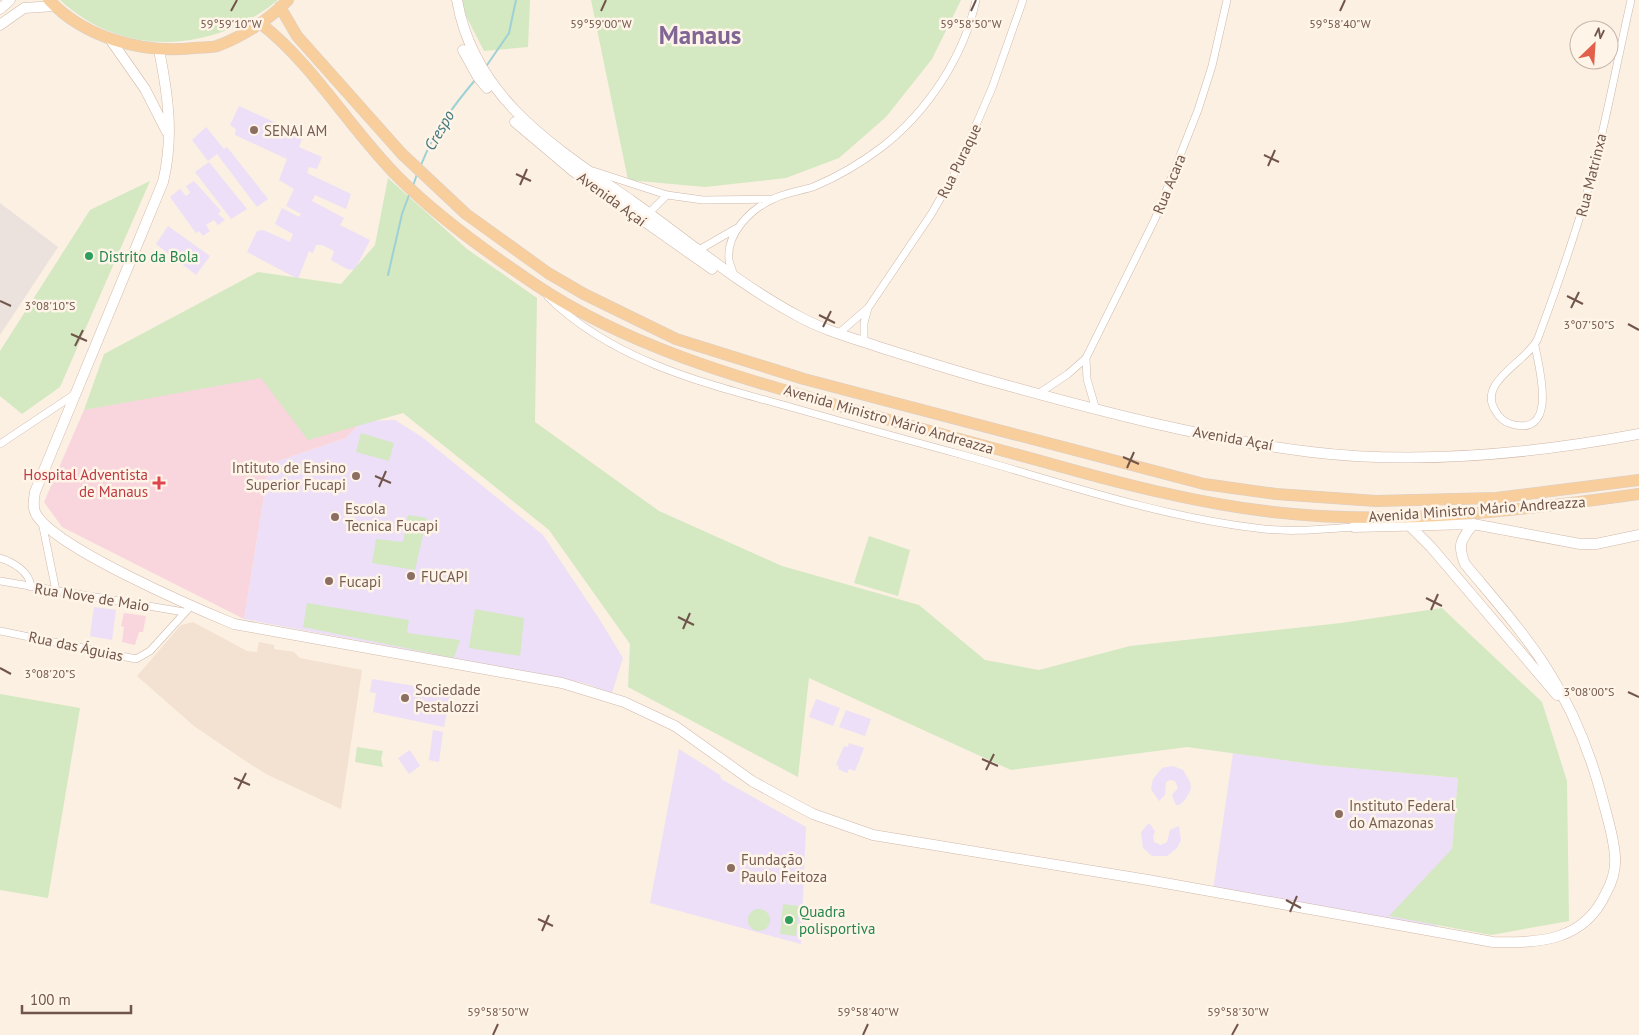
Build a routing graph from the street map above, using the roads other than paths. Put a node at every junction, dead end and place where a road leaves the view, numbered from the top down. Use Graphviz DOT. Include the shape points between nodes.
graph roads {
  1 [pos="10,0"];
  2 [pos="450,0"];
  3 [pos="457,0"];
  4 [pos="976,0"];
  5 [pos="1023,0"];
  6 [pos="1227,0"];
  7 [pos="1631,0"];
  8 [pos="52,3"];
  9 [pos="284,4"];
  10 [pos="0,10"];
  11 [pos="260,23"];
  12 [pos="0,24"];
  13 [pos="110,40"];
  14 [pos="159,50"];
  15 [pos="170,140"];
  16 [pos="584,167"];
  17 [pos="667,195"];
  18 [pos="774,199"];
  19 [pos="645,217"];
  20 [pos="738,227"];
  21 [pos="696,252"];
  22 [pos="736,280"];
  23 [pos="538,286"];
  24 [pos="868,308"];
  25 [pos="838,334"];
  26 [pos="864,342"];
  27 [pos="1535,346"];
  28 [pos="1086,358"];
  29 [pos="76,394"];
  30 [pos="1038,394"];
  31 [pos="1096,410"];
  32 [pos="1639,434"];
  33 [pos="0,444"];
  34 [pos="1060,446"];
  35 [pos="1055,466"];
  36 [pos="1639,480"];
  37 [pos="1639,494"];
  38 [pos="1376,501"];
  39 [pos="42,522"];
  40 [pos="1354,522"];
  41 [pos="1473,524"];
  42 [pos="1410,526"];
  43 [pos="1639,535"];
  44 [pos="0,558"];
  45 [pos="1465,564"];
  46 [pos="1451,571"];
  47 [pos="0,581"];
  48 [pos="31,587"];
  49 [pos="56,591"];
  50 [pos="187,609"];
  51 [pos="0,631"];
  52 [pos="1527,640"];
  53 [pos="1516,649"];
  54 [pos="1568,708"];
  1 -- 10 [label="street"];
  2 -- 19 [label="street, Avenida Açaí" via="465,53 478,77 516,123 573,171"];
  3 -- 16 [label="street, Avenida Açaí" via="470,49 485,75 521,119"];
  4 -- 18 [label="street" via="960,49 939,86 914,117 882,147 850,169 814,186"];
  5 -- 24 [label="street, Rua Puraque" via="992,88 956,171 932,213"];
  6 -- 28 [label="street, Rua Acara" via="1212,66 1176,166 1155,218"];
  7 -- 27 [label="street, Rua Matrinxa" via="1582,211"];
  8 -- 12 [label="street" via="24,8"];
  8 -- 13 [label="main road" via="80,25"];
  9 -- 11 [label="main road"];
  9 -- 34 [label="main road, Avenida Ministro Mário Andreazza" via="297,36 428,181 509,246 584,294 676,339 712,351 822,384"];
  11 -- 14 [label="main road" via="216,46"];
  11 -- 23 [label="main road, Avenida Ministro Mário Andreazza" via="289,47 397,176 478,245"];
  13 -- 14 [label="main road"];
  13 -- 15 [label="street" via="145,89"];
  14 -- 15 [label="street" via="166,86"];
  15 -- 29 [label="street" via="162,182"];
  16 -- 17 [label="street"];
  16 -- 19 [label="street, Avenida Açaí"];
  17 -- 18 [label="street" via="703,200"];
  17 -- 19 [label="street"];
  18 -- 20 [label="street" via="753,212"];
  19 -- 21 [label="street, Avenida Açaí"];
  20 -- 21 [label="street"];
  20 -- 22 [label="street" via="730,242 729,260"];
  21 -- 22 [label="street, Avenida Açaí"];
  21 -- 25 [label="street, Avenida Açaí" via="735,285 797,322 820,332"];
  22 -- 25 [label="street, Avenida Açaí" via="799,317"];
  23 -- 35 [label="main road, Avenida Ministro Mário Andreazza" via="575,309 693,361 796,394"];
  23 -- 40 [label="street" via="574,320 610,344 684,376 755,398 1143,505 1220,523 1283,531"];
  24 -- 25 [label="street, Rua Puraque"];
  24 -- 26 [label="street, Rua Puraque"];
  25 -- 26 [label="street, Avenida Açaí"];
  26 -- 30 [label="street, Avenida Açaí"];
  27 -- 27 [label="street, Rua Matrinxa" via="1495,384 1491,394 1495,411 1511,424 1529,424 1537,418 1543,404"];
  28 -- 30 [label="street, Rua Acara"];
  28 -- 31 [label="street" via="1087,379"];
  29 -- 33 [label="street"];
  29 -- 39 [label="street" via="35,492 35,513"];
  30 -- 31 [label="street, Avenida Açaí"];
  31 -- 32 [label="street, Avenida Açaí" via="1266,445 1313,452 1390,456 1516,452"];
  34 -- 35 [label="main road"];
  34 -- 38 [label="main road, Avenida Ministro Mário Andreazza" via="1204,484 1276,494"];
  35 -- 40 [label="main road, Avenida Ministro Mário Andreazza" via="1158,493 1228,506"];
  36 -- 38 [label="main road, Avenida Ministro Mário Andreazza" via="1496,498"];
  37 -- 40 [label="main road, Avenida Ministro Mário Andreazza" via="1584,502"];
  38 -- 40 [label="main road" via="1358,508"];
  39 -- 49 [label="street"];
  39 -- 50 [label="street" via="68,543"];
  40 -- 42 [label="street, Avenida Ministro Mário Andreazza"];
  41 -- 42 [label="street, Avenida Ministro Mário Andreazza"];
  41 -- 43 [label="street, Avenida Ministro Mário Andreazza" via="1580,544"];
  41 -- 45 [label="street" via="1460,546"];
  42 -- 46 [label="street"];
  44 -- 48 [label="street" via="22,570"];
  45 -- 46 [label="street"];
  45 -- 52 [label="street"];
  46 -- 53 [label="street"];
  47 -- 48 [label="street, Rua Nove de Maio"];
  48 -- 49 [label="street, Rua Nove de Maio"];
  49 -- 50 [label="street, Rua Nove de Maio"];
  50 -- 51 [label="street, Rua das Águias" via="150,651 136,659"];
  50 -- 54 [label="street" via="234,624 562,683 624,702 675,726 752,781 813,814 873,834 1494,942 1525,943 1571,932 1588,921 1600,906 1614,873 1612,836 1593,764"];
  52 -- 53 [label="street"];
  52 -- 54 [label="street"];
  53 -- 54 [label="street"];
}
